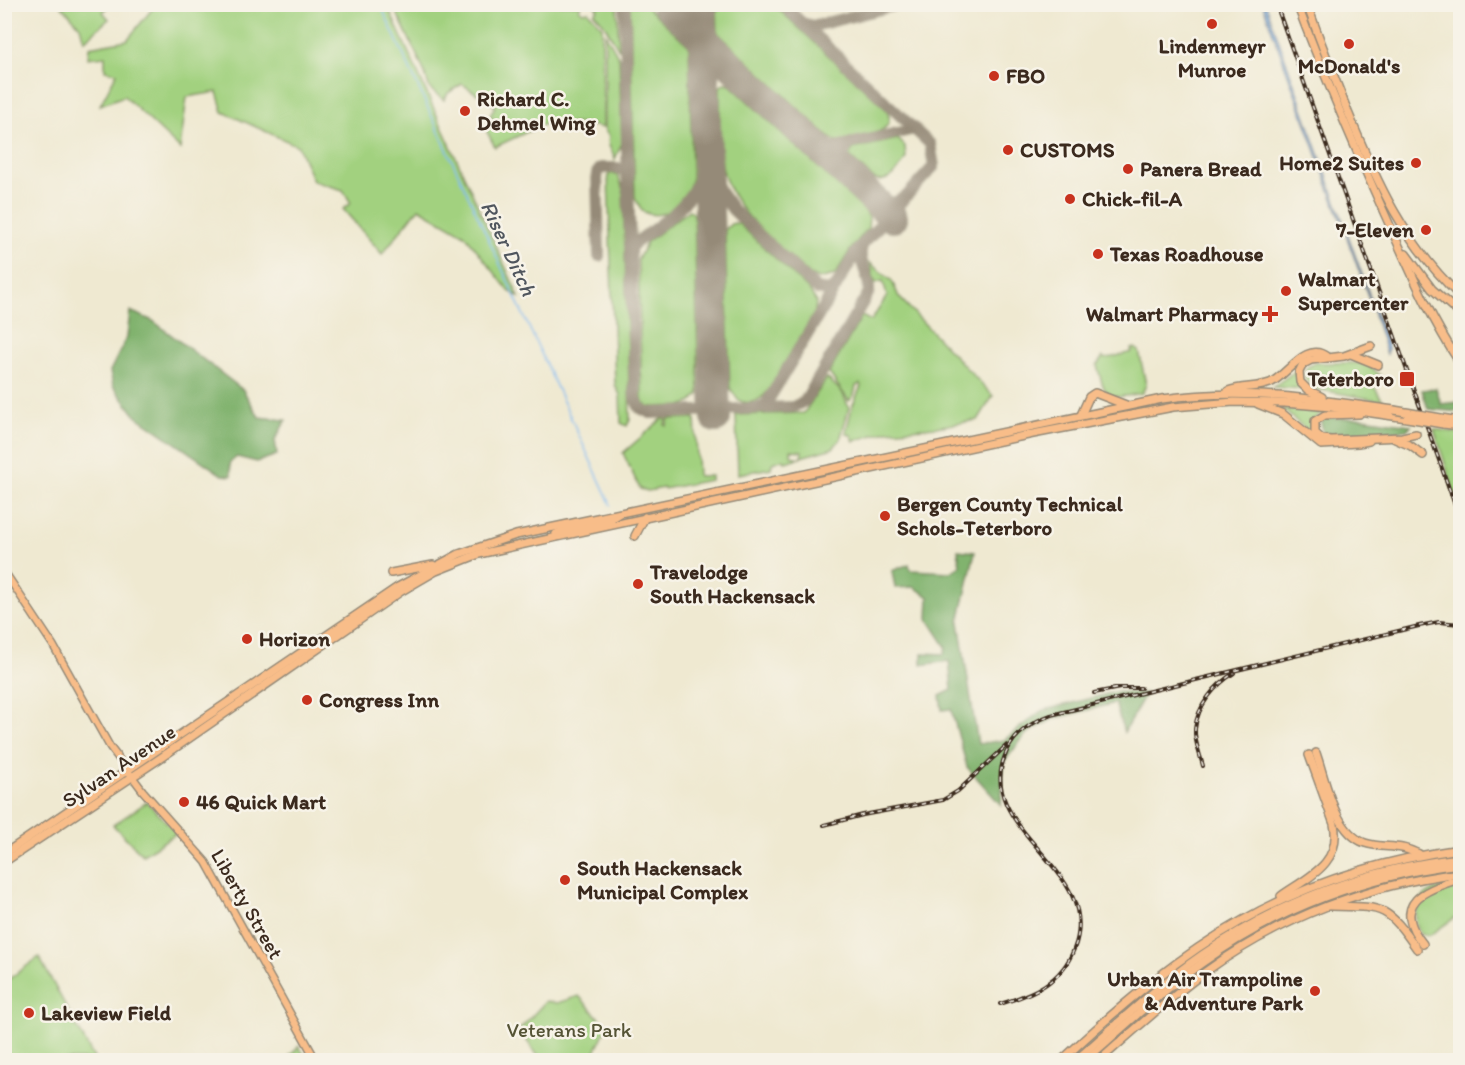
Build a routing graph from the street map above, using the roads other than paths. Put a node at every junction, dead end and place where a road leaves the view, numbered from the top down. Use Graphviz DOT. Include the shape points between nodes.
graph roads {
  1 [pos="1297,4"];
  2 [pos="1307,4"];
  3 [pos="1379,201"];
  4 [pos="1461,296"];
  5 [pos="1461,314"];
  6 [pos="1371,346"];
  7 [pos="1351,354"];
  8 [pos="1327,357"];
  9 [pos="1461,363"];
  10 [pos="1378,365"];
  11 [pos="1222,393"];
  12 [pos="1329,400"];
  13 [pos="1252,402"];
  14 [pos="1128,405"];
  15 [pos="1099,411"];
  16 [pos="1370,412"];
  17 [pos="1395,413"];
  18 [pos="1081,415"];
  19 [pos="1117,417"];
  20 [pos="1461,420"];
  21 [pos="1444,421"];
  22 [pos="1461,428"];
  23 [pos="1416,434"];
  24 [pos="1033,435"];
  25 [pos="1380,438"];
  26 [pos="1393,438"];
  27 [pos="1423,455"];
  28 [pos="708,494"];
  29 [pos="622,512"];
  30 [pos="645,517"];
  31 [pos="628,521"];
  32 [pos="635,536"];
  33 [pos="548,538"];
  34 [pos="439,564"];
  35 [pos="4,571"];
  36 [pos="391,573"];
  37 [pos="248,693"];
  38 [pos="131,774"];
  39 [pos="1461,849"];
  40 [pos="4,854"];
  41 [pos="1422,855"];
  42 [pos="1461,858"];
  43 [pos="4,862"];
  44 [pos="1461,864"];
  45 [pos="1461,873"];
  46 [pos="1461,879"];
  47 [pos="1325,906"];
  48 [pos="1261,909"];
  49 [pos="1424,944"];
  50 [pos="1417,949"];
  51 [pos="315,1060"];
  52 [pos="1062,1060"];
  53 [pos="1076,1060"];
  54 [pos="1086,1060"];
  55 [pos="1100,1060"];
  1 -- 3 [label="highway"];
  2 -- 4 [label="highway" via="1382,190 1414,244"];
  3 -- 5 [label="highway" via="1418,272 1444,302"];
  3 -- 9 [label="highway" via="1421,295"];
  6 -- 7 [label="highway"];
  7 -- 8 [label="highway"];
  7 -- 10 [label="highway"];
  8 -- 11 [label="highway" via="1310,354 1271,382"];
  8 -- 12 [label="highway" via="1305,362 1299,376 1304,387"];
  11 -- 12 [label="highway"];
  11 -- 14 [label="highway"];
  12 -- 17 [label="highway"];
  13 -- 16 [label="highway"];
  13 -- 19 [label="highway" via="1183,406"];
  13 -- 25 [label="highway" via="1283,414 1321,445"];
  14 -- 15 [label="highway"];
  14 -- 18 [label="highway" via="1095,393"];
  15 -- 18 [label="highway"];
  15 -- 19 [label="highway"];
  15 -- 24 [label="highway"];
  16 -- 17 [label="highway"];
  16 -- 25 [label="highway" via="1321,416 1315,421 1315,433 1327,440"];
  17 -- 21 [label="highway, bridge"];
  18 -- 28 [label="highway"];
  19 -- 24 [label="highway"];
  20 -- 21 [label="highway"];
  21 -- 22 [label="highway"];
  23 -- 26 [label="highway"];
  24 -- 30 [label="highway"];
  25 -- 26 [label="highway"];
  26 -- 27 [label="highway"];
  28 -- 29 [label="highway"];
  28 -- 31 [label="highway" via="638,514"];
  29 -- 33 [label="highway"];
  29 -- 34 [label="highway" via="508,537"];
  30 -- 31 [label="highway"];
  30 -- 32 [label="highway"];
  31 -- 33 [label="highway"];
  33 -- 37 [label="highway" via="487,552 429,575"];
  34 -- 36 [label="highway"];
  34 -- 37 [label="highway" via="398,587"];
  35 -- 38 [label="main road, Liberty Street" via="53,645 110,747"];
  37 -- 38 [label="highway, Sylvan Avenue"];
  38 -- 40 [label="highway, Sylvan Avenue"];
  38 -- 43 [label="highway, Sylvan Avenue"];
  38 -- 51 [label="main road, Liberty Street" via="199,851"];
  39 -- 41 [label="highway"];
  41 -- 48 [label="highway" via="1334,878"];
  41 -- 48 [label="highway" via="1363,842 1350,834 1337,814 1312,754 1334,824 1334,849 1319,870"];
  42 -- 53 [label="highway" via="1360,878 1271,914 1190,963"];
  44 -- 54 [label="highway" via="1356,886 1262,926 1176,982"];
  45 -- 47 [label="highway" via="1394,885"];
  46 -- 49 [label="highway" via="1426,890 1416,901 1411,923"];
  47 -- 50 [label="highway" via="1382,911 1395,919"];
  47 -- 55 [label="highway" via="1273,930 1215,965"];
  48 -- 52 [label="highway" via="1176,963"];
}
